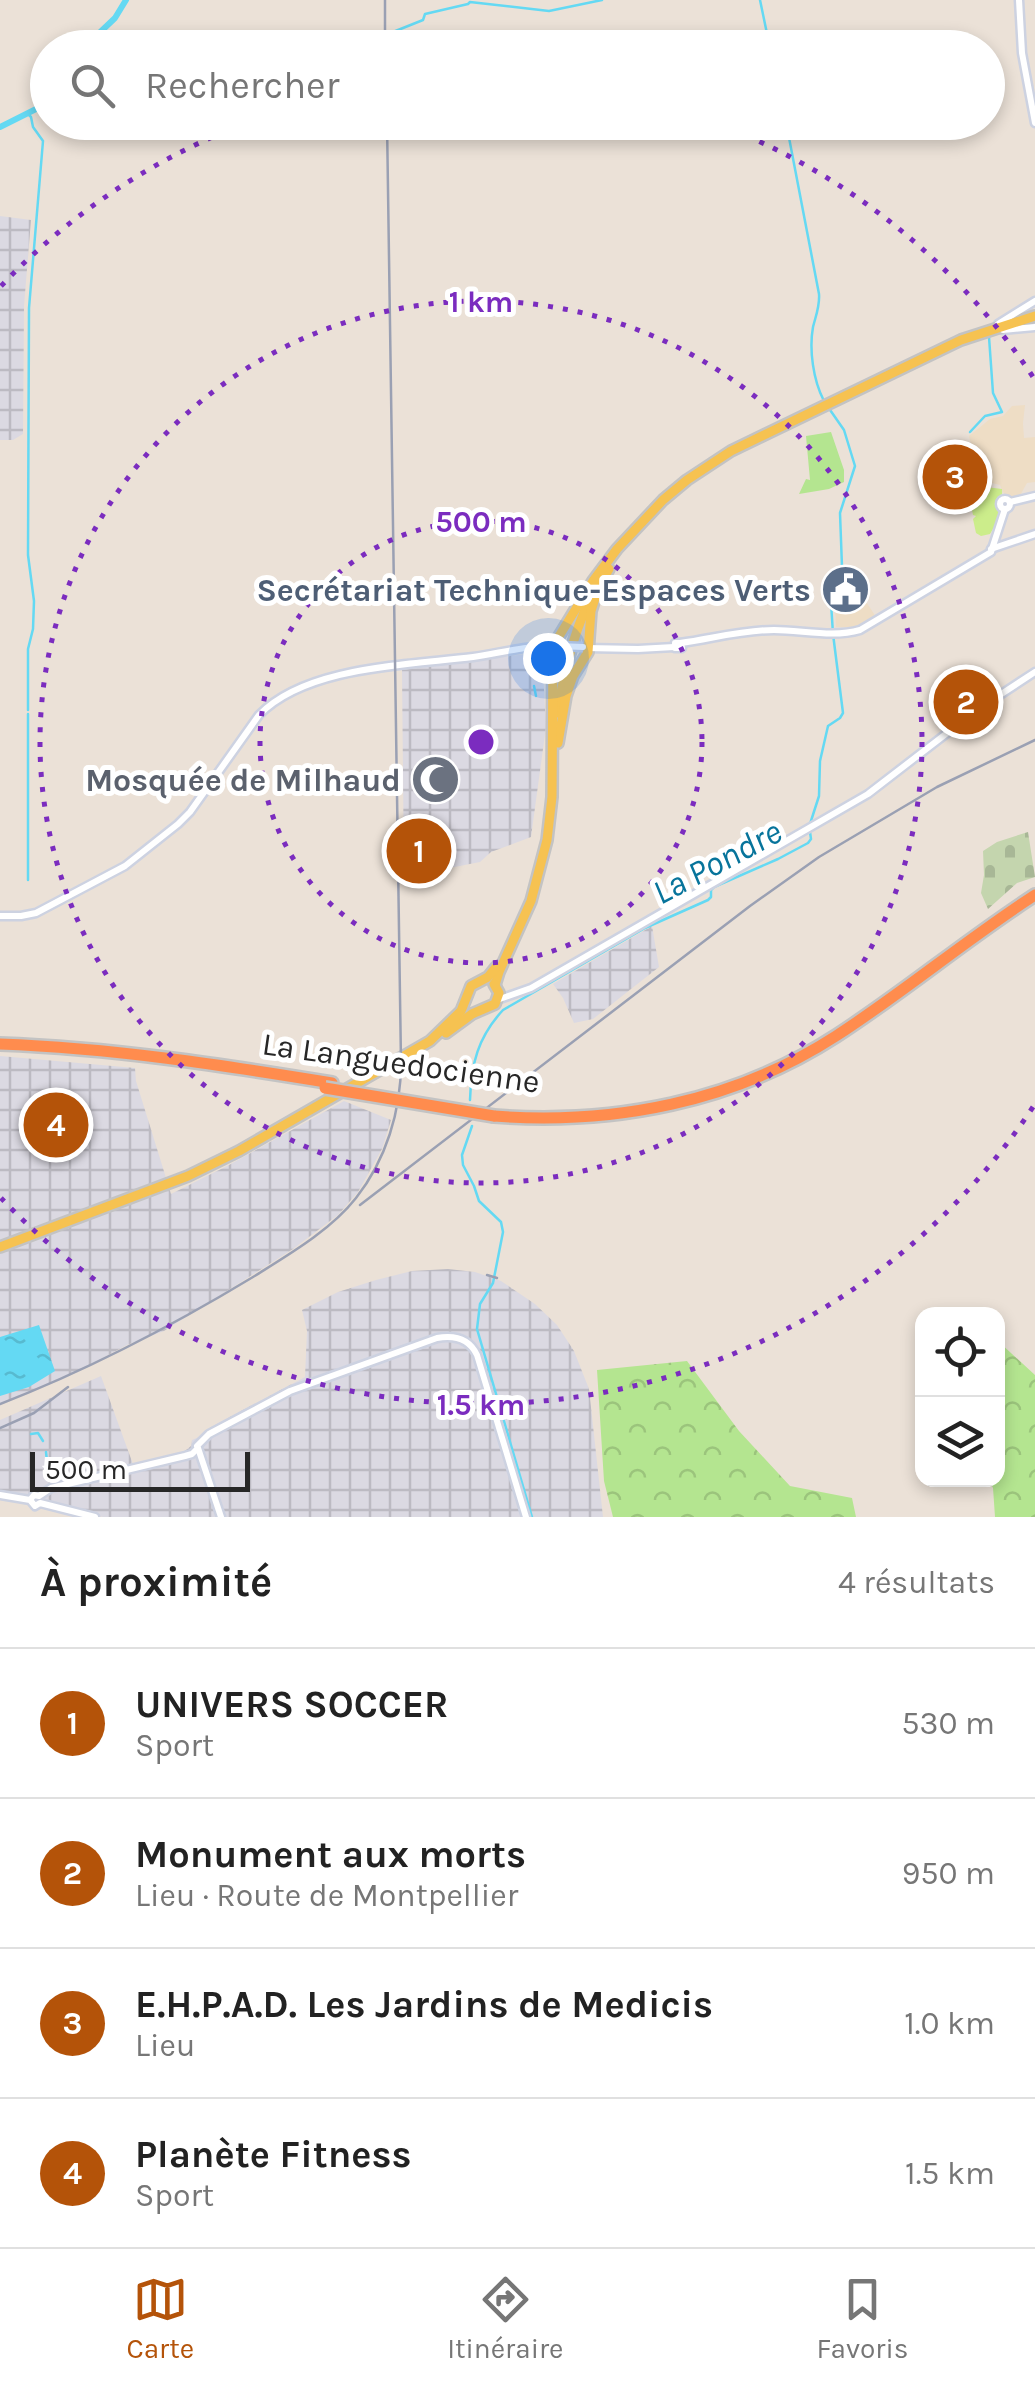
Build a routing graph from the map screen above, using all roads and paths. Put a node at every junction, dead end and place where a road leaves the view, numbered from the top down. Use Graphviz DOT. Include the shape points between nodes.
graph roads {
  1 [pos="1019,0"];
  2 [pos="1035,123"];
  3 [pos="1035,302"];
  4 [pos="1035,316"];
  5 [pos="1035,327"];
  6 [pos="961,340"];
  7 [pos="949,346"];
  8 [pos="1035,496"];
  9 [pos="638,525"];
  10 [pos="1035,534"];
  11 [pos="991,550"];
  12 [pos="556,646"];
  13 [pos="586,648"];
  14 [pos="1035,672"];
  15 [pos="552,785"];
  16 [pos="1035,887"];
  17 [pos="1035,895"];
  18 [pos="0,916"];
  19 [pos="498,968"];
  20 [pos="483,979"];
  21 [pos="497,991"];
  22 [pos="469,994"];
  23 [pos="484,1009"];
  24 [pos="0,1047"];
  25 [pos="497,1113"];
  26 [pos="143,1193"];
  27 [pos="97,1202"];
  28 [pos="0,1249"];
  29 [pos="196,1448"];
  30 [pos="0,1495"];
  31 [pos="40,1500"];
  32 [pos="92,1517"];
  33 [pos="222,1517"];
  34 [pos="526,1517"];
  1 -- 2 [label="street"];
  3 -- 6 [label="street"];
  4 -- 6 [label="main road"];
  5 -- 7 [label="street"];
  6 -- 7 [label="main road"];
  7 -- 9 [label="main road" via="731,451"];
  8 -- 11 [label="street" via="1008,505"];
  9 -- 12 [label="main road" via="594,581"];
  9 -- 13 [label="main road" via="599,586"];
  9 -- 15 [label="main road" via="602,576 576,632 562,687"];
  10 -- 11 [label="street"];
  11 -- 13 [label="street" via="852,632 772,630 649,648"];
  12 -- 13 [label="street, bridge"];
  12 -- 15 [label="main road"];
  12 -- 18 [label="street" via="350,672 291,693 259,716 190,812 136,858 36,913"];
  13 -- 15 [label="main road" via="566,696"];
  14 -- 21 [label="street" via="814,826 530,988 508,996"];
  15 -- 19 [label="main road" via="535,876"];
  16 -- 25 [label="highway, La Languedocienne" via="848,1019 749,1073 618,1108"];
  17 -- 25 [label="highway, La Languedocienne" via="834,1037 751,1079 618,1114 553,1119"];
  19 -- 20 [label="main road"];
  19 -- 21 [label="main road"];
  20 -- 21 [label="main road"];
  20 -- 22 [label="main road"];
  21 -- 23 [label="main road"];
  22 -- 23 [label="main road"];
  22 -- 26 [label="main road" via="455,1018 411,1052 224,1160"];
  23 -- 28 [label="main road" via="212,1171"];
  24 -- 25 [label="highway, La Languedocienne, bridge" via="151,1056"];
  26 -- 27 [label="street"];
  26 -- 28 [label="main road"];
  29 -- 31 [label="street" via="51,1488"];
  29 -- 33 [label="street"];
  29 -- 34 [label="street" via="209,1434 290,1390 456,1337 477,1354"];
  30 -- 31 [label="street" via="33,1505"];
  31 -- 32 [label="street"];
}
